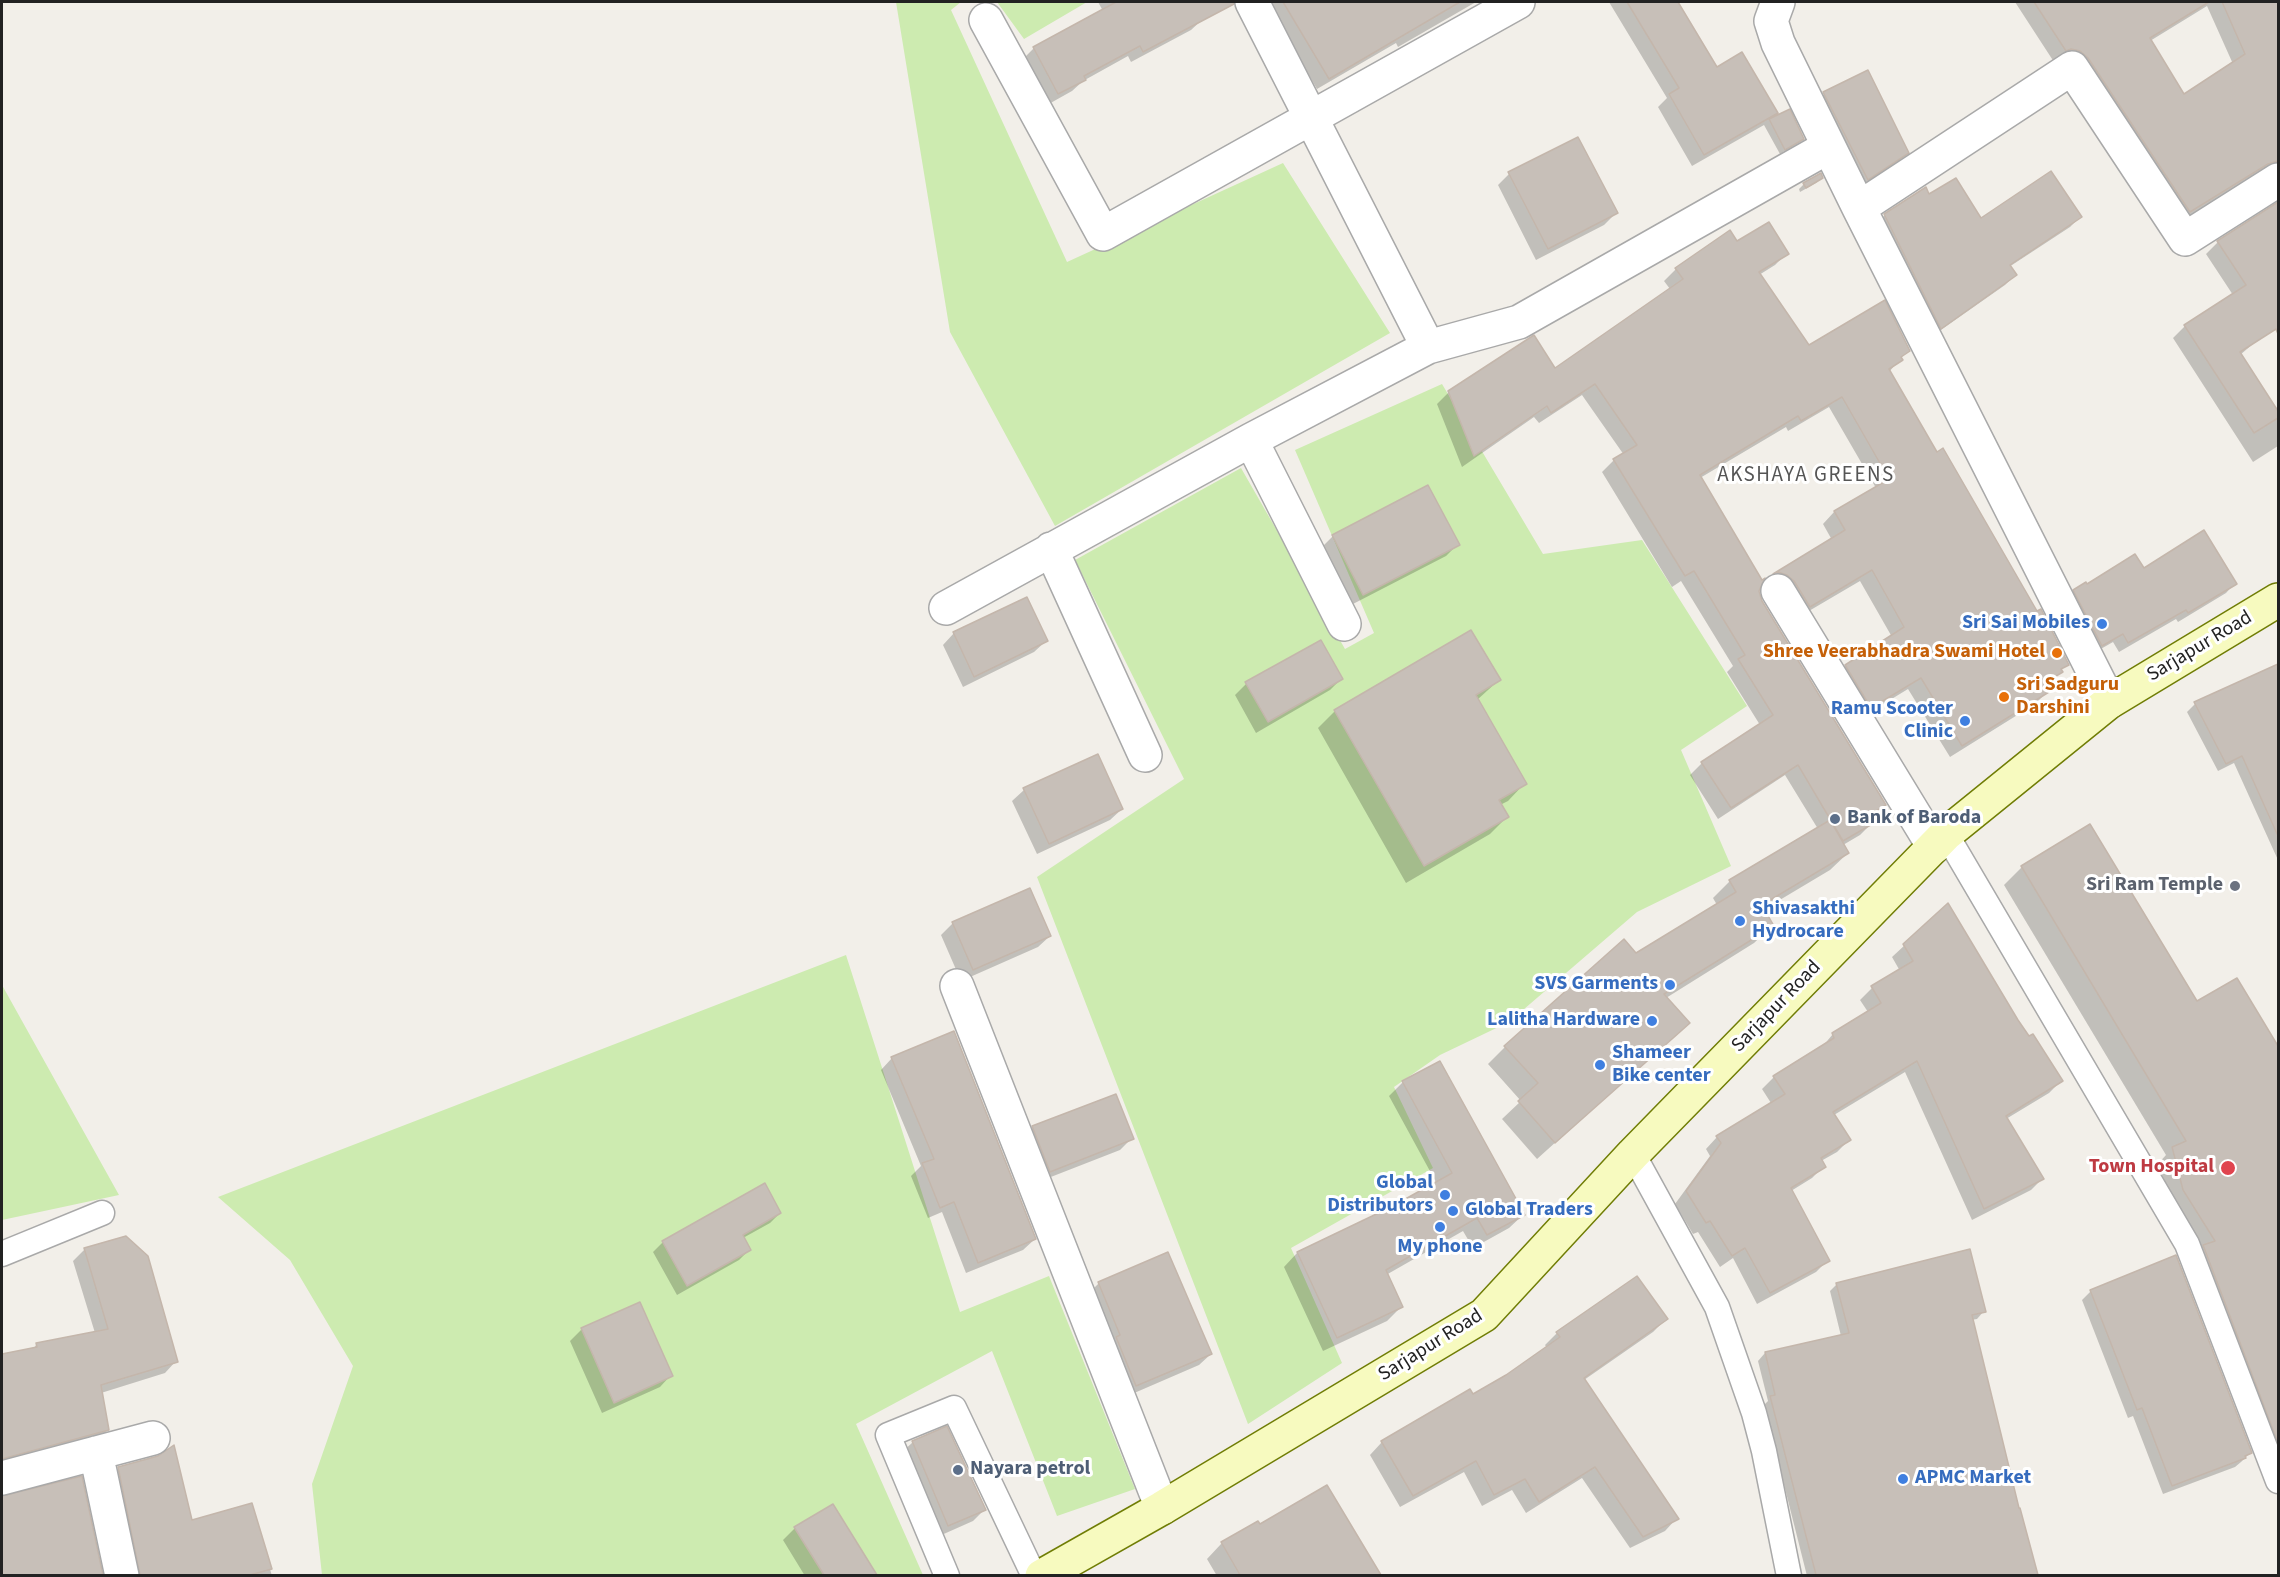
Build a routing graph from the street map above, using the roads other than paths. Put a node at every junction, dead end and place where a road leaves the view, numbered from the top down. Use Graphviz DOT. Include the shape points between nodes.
graph roads {
  1 [pos="1252,2"];
  2 [pos="1514,2"];
  3 [pos="1778,2"];
  4 [pos="986,20"];
  5 [pos="1311,117"];
  6 [pos="1828,147"];
  7 [pos="2278,180"];
  8 [pos="1859,208"];
  9 [pos="1428,347"];
  10 [pos="1251,440"];
  11 [pos="1052,549"];
  12 [pos="1778,591"];
  13 [pos="2278,600"];
  14 [pos="946,608"];
  15 [pos="1344,624"];
  16 [pos="2109,702"];
  17 [pos="1145,755"];
  18 [pos="1940,841"];
  19 [pos="957,986"];
  20 [pos="1633,1154"];
  21 [pos="102,1213"];
  22 [pos="2,1254"];
  23 [pos="153,1438"];
  24 [pos="96,1453"];
  25 [pos="2,1478"];
  26 [pos="2278,1481"];
  27 [pos="1162,1508"];
  28 [pos="122,1575"];
  29 [pos="947,1575"];
  30 [pos="1034,1575"];
  31 [pos="1042,1575"];
  32 [pos="1789,1575"];
  1 -- 5 [label="street"];
  2 -- 5 [label="street"];
  3 -- 6 [label="street" via="1771,21 1778,44"];
  4 -- 5 [label="street" via="1103,234"];
  5 -- 9 [label="street"];
  6 -- 8 [label="street"];
  6 -- 9 [label="street" via="1519,322"];
  7 -- 8 [label="street" via="2184,239 2072,68"];
  8 -- 16 [label="street"];
  9 -- 10 [label="street"];
  10 -- 11 [label="street"];
  10 -- 15 [label="street"];
  11 -- 14 [label="street"];
  11 -- 17 [label="street"];
  12 -- 18 [label="street"];
  13 -- 16 [label="main road, Sarjapur Road"];
  16 -- 18 [label="main road, Sarjapur Road"];
  18 -- 20 [label="main road, Sarjapur Road"];
  18 -- 26 [label="lane" via="2187,1244"];
  19 -- 27 [label="street"];
  20 -- 27 [label="main road, Sarjapur Road" via="1484,1315"];
  20 -- 32 [label="lane" via="1717,1307 1762,1442"];
  21 -- 22 [label="lane"];
  23 -- 24 [label="street"];
  24 -- 25 [label="street"];
  24 -- 28 [label="street"];
  27 -- 31 [label="main road, Sarjapur Road"];
  29 -- 30 [label="lane" via="888,1435 954,1408"];
}
